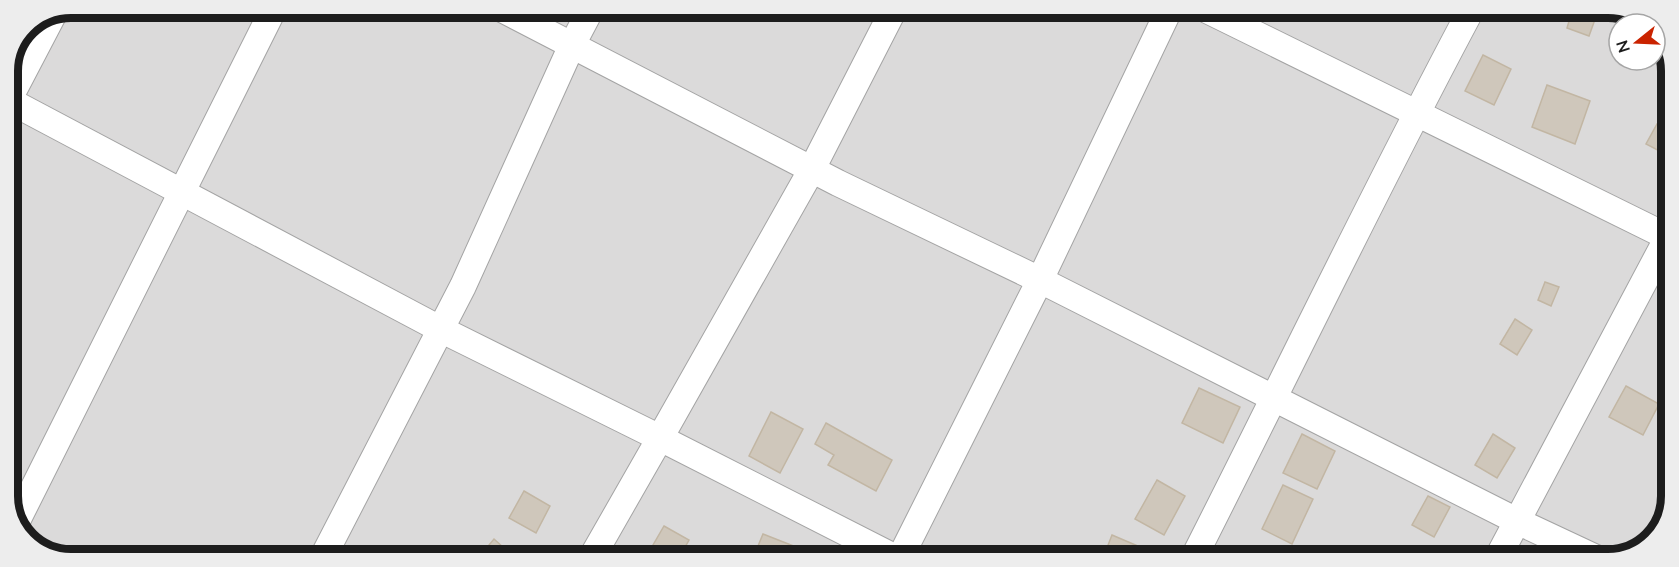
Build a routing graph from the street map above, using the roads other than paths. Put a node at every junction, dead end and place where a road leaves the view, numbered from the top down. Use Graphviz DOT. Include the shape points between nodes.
graph roads {
  1 [pos="269,18"];
  2 [pos="519,18"];
  3 [pos="586,18"];
  4 [pos="889,18"];
  5 [pos="1165,18"];
  6 [pos="1223,18"];
  7 [pos="1467,18"];
  8 [pos="49,23"];
  9 [pos="572,45"];
  10 [pos="18,82"];
  11 [pos="18,106"];
  12 [pos="1416,113"];
  13 [pos="812,169"];
  14 [pos="181,191"];
  15 [pos="1661,232"];
  16 [pos="1661,251"];
  17 [pos="1040,280"];
  18 [pos="440,329"];
  19 [pos="1275,399"];
  20 [pos="660,438"];
  21 [pos="21,513"];
  22 [pos="1517,521"];
  23 [pos="327,549"];
  24 [pos="597,549"];
  25 [pos="880,549"];
  26 [pos="903,549"];
  27 [pos="1198,549"];
  28 [pos="1502,549"];
  29 [pos="1575,549"];
  1 -- 14 [label="street"];
  2 -- 9 [label="street"];
  3 -- 9 [label="street"];
  4 -- 13 [label="street"];
  5 -- 17 [label="street"];
  6 -- 12 [label="street"];
  7 -- 12 [label="street"];
  8 -- 10 [label="street"];
  9 -- 13 [label="street"];
  9 -- 18 [label="street"];
  11 -- 14 [label="street"];
  12 -- 15 [label="street"];
  12 -- 19 [label="street"];
  13 -- 17 [label="street"];
  13 -- 20 [label="street"];
  14 -- 18 [label="street"];
  14 -- 21 [label="street"];
  16 -- 22 [label="street"];
  17 -- 19 [label="street"];
  17 -- 26 [label="street"];
  18 -- 20 [label="street"];
  18 -- 23 [label="street"];
  19 -- 22 [label="street"];
  19 -- 27 [label="street"];
  20 -- 24 [label="street"];
  20 -- 25 [label="street"];
  22 -- 28 [label="street"];
  22 -- 29 [label="street"];
}
